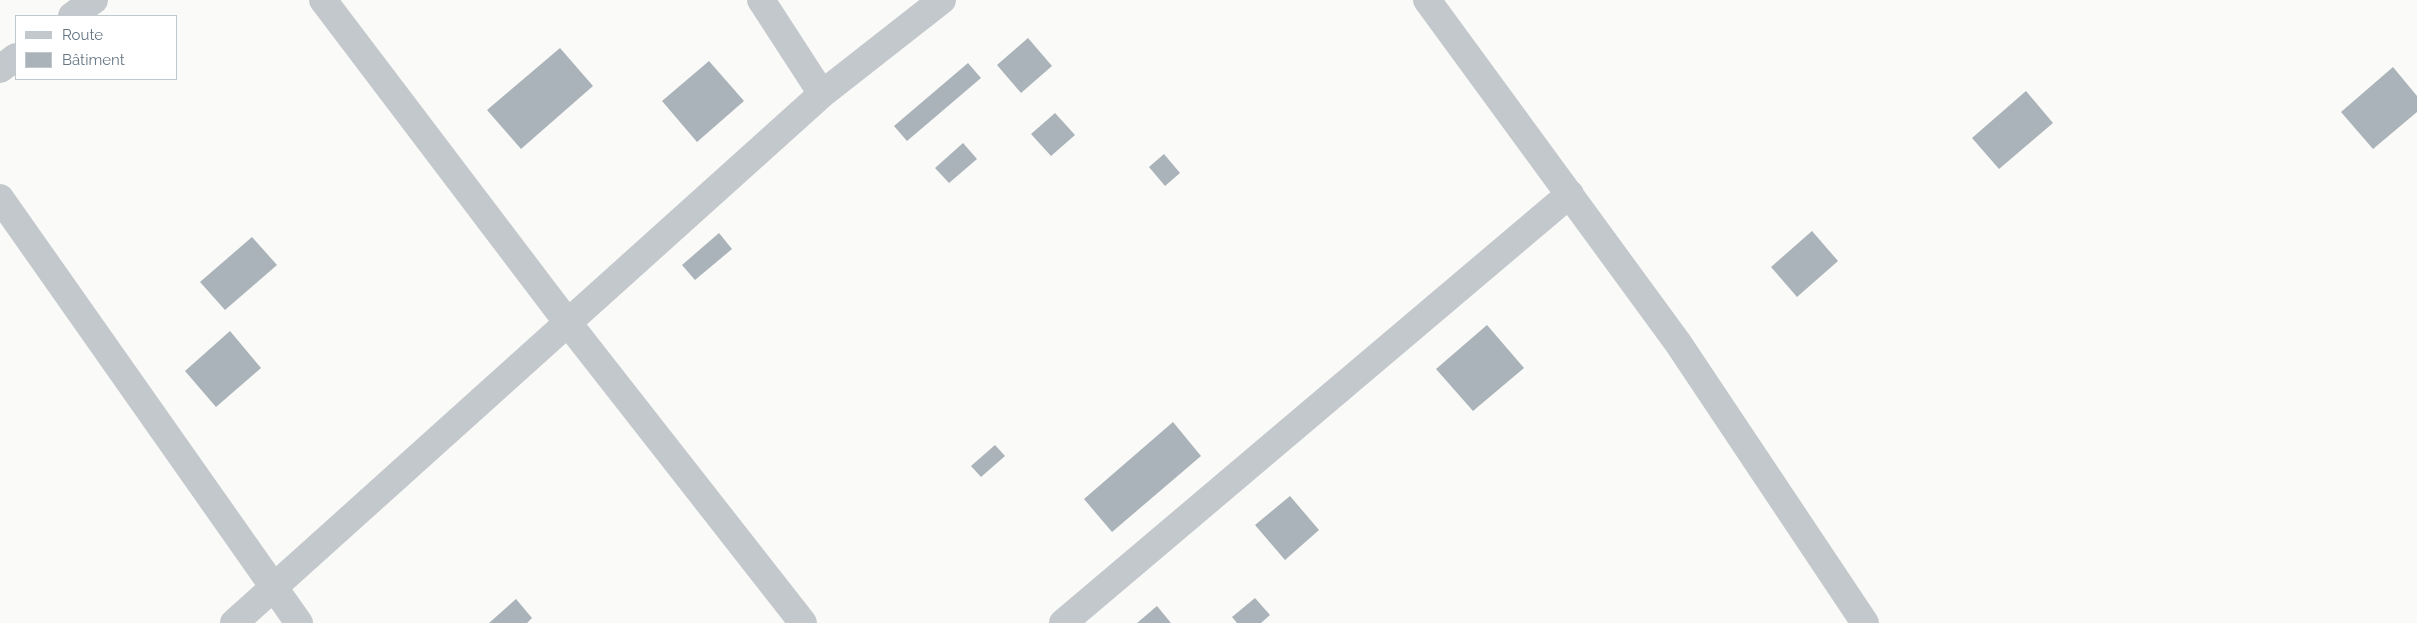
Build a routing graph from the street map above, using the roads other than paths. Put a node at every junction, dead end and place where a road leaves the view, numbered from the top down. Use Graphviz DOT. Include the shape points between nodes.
graph roads {
  1 [pos="94,0"];
  2 [pos="323,0"];
  3 [pos="761,0"];
  4 [pos="942,0"];
  5 [pos="1427,0"];
  6 [pos="73,15"];
  7 [pos="15,58"];
  8 [pos="0,69"];
  9 [pos="822,94"];
  10 [pos="1570,194"];
  11 [pos="0,198"];
  12 [pos="568,323"];
  13 [pos="273,586"];
  14 [pos="234,623"];
  15 [pos="299,623"];
  16 [pos="803,623"];
  17 [pos="1063,623"];
  18 [pos="1866,623"];
  1 -- 6 [label="street"];
  2 -- 12 [label="street"];
  3 -- 9 [label="street"];
  4 -- 9 [label="street"];
  5 -- 10 [label="street"];
  7 -- 8 [label="street"];
  9 -- 12 [label="street"];
  10 -- 17 [label="street"];
  10 -- 18 [label="street" via="1678,344"];
  11 -- 13 [label="street"];
  12 -- 13 [label="street"];
  12 -- 16 [label="street"];
  13 -- 14 [label="street"];
  13 -- 15 [label="street"];
}
